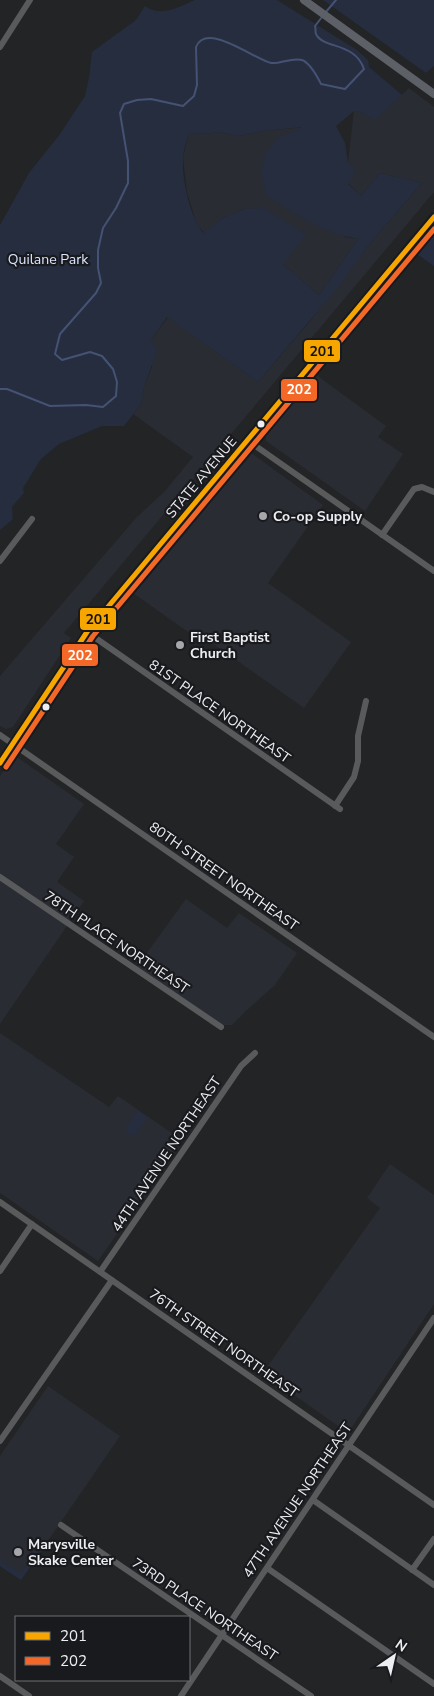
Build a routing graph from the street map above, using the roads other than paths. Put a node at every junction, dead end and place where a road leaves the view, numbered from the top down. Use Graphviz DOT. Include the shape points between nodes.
graph roads {
  1 [pos="30,0"];
  2 [pos="304,0"];
  3 [pos="0,47"];
  4 [pos="434,94"];
  5 [pos="434,217"];
  6 [pos="247,440"];
  7 [pos="434,492"];
  8 [pos="32,519"];
  9 [pos="382,535"];
  10 [pos="0,561"];
  11 [pos="434,571"];
  12 [pos="87,632"];
  13 [pos="366,701"];
  14 [pos="0,735"];
  15 [pos="12,744"];
  16 [pos="0,763"];
  17 [pos="0,877"];
  18 [pos="221,1028"];
  19 [pos="434,1037"];
  20 [pos="255,1053"];
  21 [pos="0,1202"];
  22 [pos="32,1224"];
  23 [pos="0,1271"];
  24 [pos="100,1272"];
  25 [pos="112,1280"];
  26 [pos="434,1318"];
  27 [pos="0,1441"];
  28 [pos="349,1445"];
  29 [pos="313,1500"];
  30 [pos="434,1505"];
  31 [pos="61,1525"];
  32 [pos="434,1539"];
  33 [pos="267,1568"];
  34 [pos="412,1570"];
  35 [pos="434,1584"];
  36 [pos="222,1635"];
  37 [pos="0,1676"];
  38 [pos="434,1684"];
  39 [pos="29,1696"];
  40 [pos="181,1696"];
  41 [pos="311,1696"];
  1 -- 3 [label="street"];
  2 -- 4 [label="main road"];
  5 -- 6 [label="main road, STATE AVENUE"];
  6 -- 9 [label="street"];
  6 -- 12 [label="main road, STATE AVENUE"];
  7 -- 9 [label="street" via="422,487 414,489"];
  8 -- 10 [label="street"];
  9 -- 11 [label="street"];
  12 -- 13 [label="street, 81ST PLACE NORTHEAST" via="337,808 354,777"];
  12 -- 15 [label="main road, STATE AVENUE"];
  14 -- 15 [label="street, 80TH STREET NORTHEAST"];
  15 -- 16 [label="main road, STATE AVENUE"];
  15 -- 19 [label="street, 80TH STREET NORTHEAST"];
  17 -- 18 [label="street, 78TH PLACE NORTHEAST"];
  20 -- 24 [label="street, 44TH AVENUE NORTHEAST" via="240,1066"];
  21 -- 22 [label="street, 76TH STREET NORTHEAST"];
  22 -- 23 [label="street"];
  22 -- 24 [label="street, 76TH STREET NORTHEAST"];
  24 -- 25 [label="street, 76TH STREET NORTHEAST"];
  25 -- 27 [label="street"];
  25 -- 28 [label="street, 76TH STREET NORTHEAST"];
  26 -- 28 [label="street, 47TH AVENUE NORTHEAST"];
  28 -- 29 [label="street, 47TH AVENUE NORTHEAST"];
  28 -- 30 [label="street, 76TH STREET NORTHEAST"];
  29 -- 33 [label="street, 47TH AVENUE NORTHEAST"];
  29 -- 34 [label="street"];
  31 -- 36 [label="street, 73RD PLACE NORTHEAST"];
  32 -- 34 [label="street"];
  33 -- 36 [label="street, 47TH AVENUE NORTHEAST"];
  33 -- 38 [label="street"];
  34 -- 35 [label="street"];
  36 -- 40 [label="street, 47TH AVENUE NORTHEAST"];
  36 -- 41 [label="street, 73RD PLACE NORTHEAST"];
  37 -- 39 [label="street"];
}
